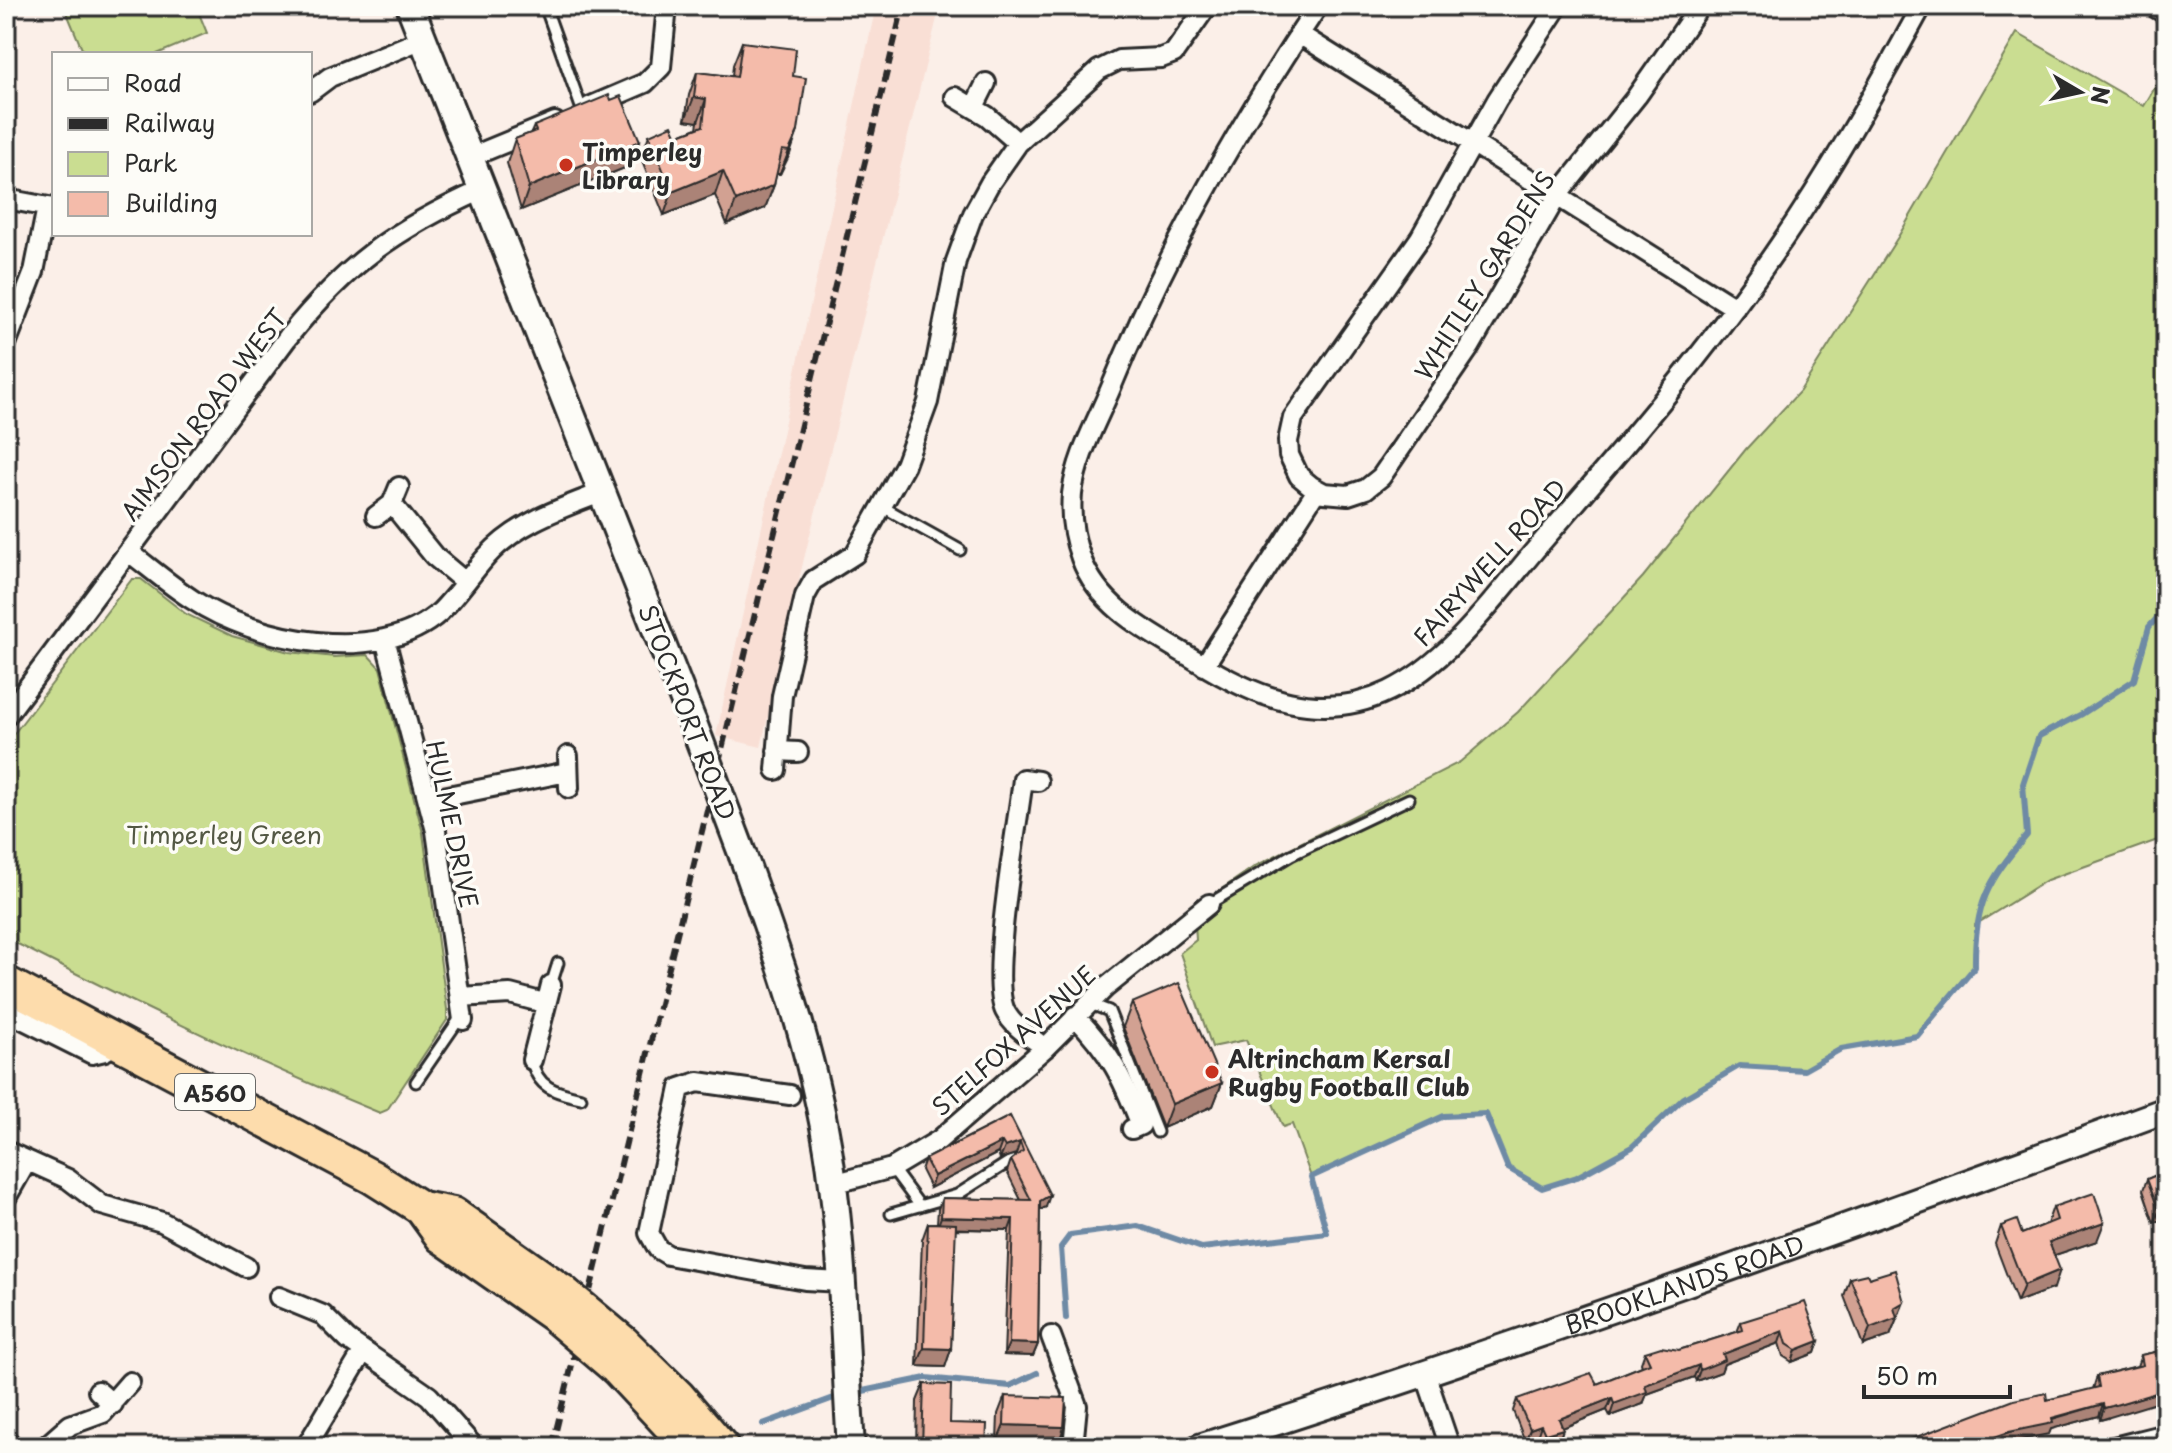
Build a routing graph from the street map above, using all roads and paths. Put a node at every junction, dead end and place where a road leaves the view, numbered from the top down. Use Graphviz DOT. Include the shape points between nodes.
graph roads {
  1 [pos="410,6"];
  2 [pos="545,6"];
  3 [pos="667,6"];
  4 [pos="1207,6"];
  5 [pos="1318,6"];
  6 [pos="1558,6"];
  7 [pos="1700,6"];
  8 [pos="1922,6"];
  9 [pos="2153,6"];
  10 [pos="2166,14"];
  11 [pos="1299,34"];
  12 [pos="423,39"];
  13 [pos="986,83"];
  14 [pos="312,90"];
  15 [pos="955,97"];
  16 [pos="974,107"];
  17 [pos="582,110"];
  18 [pos="1018,143"];
  19 [pos="1474,143"];
  20 [pos="468,158"];
  21 [pos="482,190"];
  22 [pos="1557,196"];
  23 [pos="6,199"];
  24 [pos="50,208"];
  25 [pos="1735,308"];
  26 [pos="6,344"];
  27 [pos="1317,490"];
  28 [pos="603,492"];
  29 [pos="883,507"];
  30 [pos="376,516"];
  31 [pos="960,550"];
  32 [pos="129,552"];
  33 [pos="465,582"];
  34 [pos="385,639"];
  35 [pos="1204,666"];
  36 [pos="6,716"];
  37 [pos="777,751"];
  38 [pos="798,752"];
  39 [pos="776,770"];
  40 [pos="568,772"];
  41 [pos="1038,781"];
  42 [pos="1409,799"];
  43 [pos="428,800"];
  44 [pos="1209,904"];
  45 [pos="558,963"];
  46 [pos="6,983"];
  47 [pos="551,985"];
  48 [pos="544,1003"];
  49 [pos="1082,1010"];
  50 [pos="6,1011"];
  51 [pos="462,1011"];
  52 [pos="119,1042"];
  53 [pos="1045,1048"];
  54 [pos="532,1060"];
  55 [pos="416,1082"];
  56 [pos="790,1095"];
  57 [pos="581,1098"];
  58 [pos="2166,1110"];
  59 [pos="1132,1129"];
  60 [pos="1157,1132"];
  61 [pos="6,1151"];
  62 [pos="1012,1160"];
  63 [pos="27,1161"];
  64 [pos="892,1168"];
  65 [pos="833,1184"];
  66 [pos="6,1198"];
  67 [pos="920,1206"];
  68 [pos="891,1214"];
  69 [pos="220,1254"];
  70 [pos="246,1267"];
  71 [pos="211,1271"];
  72 [pos="841,1282"];
  73 [pos="279,1297"];
  74 [pos="1051,1336"];
  75 [pos="363,1352"];
  76 [pos="620,1355"];
  77 [pos="1426,1376"];
  78 [pos="130,1382"];
  79 [pos="98,1391"];
  80 [pos="113,1404"];
  81 [pos="2166,1434"];
  82 [pos="6,1439"];
  83 [pos="13,1447"];
  84 [pos="45,1447"];
  85 [pos="306,1447"];
  86 [pos="474,1447"];
  87 [pos="690,1447"];
  88 [pos="722,1447"];
  89 [pos="851,1447"];
  90 [pos="1073,1447"];
  91 [pos="1199,1447"];
  92 [pos="1450,1447"];
  93 [pos="2114,1447"];
  1 -- 12 [label="main road, STOCKPORT ROAD"];
  2 -- 17 [label="lane"];
  3 -- 17 [label="street" via="665,58 653,77"];
  4 -- 18 [label="street" via="1174,53 1107,65"];
  5 -- 11 [label="street, FAIRYWELL ROAD"];
  6 -- 19 [label="street"];
  7 -- 22 [label="street, WHITLEY GARDENS"];
  8 -- 25 [label="street, FAIRYWELL ROAD" via="1838,155"];
  9 -- 10 [label="street"];
  11 -- 19 [label="street"];
  11 -- 35 [label="street, FAIRYWELL ROAD" via="1212,178 1160,277 1080,462 1072,496 1076,541 1098,589 1125,616"];
  12 -- 14 [label="street" via="330,77"];
  12 -- 20 [label="main road, STOCKPORT ROAD"];
  13 -- 16 [label="street"];
  15 -- 16 [label="street"];
  16 -- 18 [label="street"];
  17 -- 20 [label="street"];
  18 -- 29 [label="street" via="990,183 963,239 924,417"];
  19 -- 22 [label="street"];
  19 -- 27 [label="street" via="1420,238 1293,418 1291,461 1299,476"];
  20 -- 21 [label="main road, STOCKPORT ROAD"];
  21 -- 28 [label="main road, STOCKPORT ROAD"];
  21 -- 32 [label="street, AIMSON ROAD WEST" via="387,238 331,287"];
  22 -- 25 [label="street"];
  22 -- 27 [label="street, WHITLEY GARDENS" via="1470,347 1381,477 1354,494"];
  23 -- 24 [label="street"];
  24 -- 26 [label="street" via="34,272"];
  25 -- 35 [label="street, FAIRYWELL ROAD" via="1537,548 1442,654 1416,675 1364,700 1311,706 1263,697"];
  27 -- 35 [label="street"];
  28 -- 33 [label="street" via="518,531 488,554"];
  28 -- 65 [label="main road, STOCKPORT ROAD, bridge" via="743,856 790,995"];
  29 -- 31 [label="lane"];
  29 -- 37 [label="street" via="855,554 808,587 782,696"];
  30 -- 33 [label="street" via="395,496 434,556"];
  32 -- 34 [label="street" via="194,601 255,627 320,642"];
  32 -- 36 [label="street, AIMSON ROAD WEST"];
  33 -- 34 [label="street" via="440,612"];
  34 -- 43 [label="street, HULME DRIVE"];
  37 -- 38 [label="street"];
  37 -- 39 [label="street"];
  40 -- 43 [label="street"];
  41 -- 53 [label="street" via="1023,779 1000,996 1012,1022"];
  42 -- 44 [label="lane" via="1291,855"];
  43 -- 51 [label="street, HULME DRIVE"];
  44 -- 49 [label="street, STELFOX AVENUE"];
  45 -- 47 [label="lane"];
  46 -- 52 [label="highway, A560"];
  47 -- 48 [label="street"];
  48 -- 51 [label="street" via="510,994"];
  48 -- 54 [label="street"];
  49 -- 53 [label="street, STELFOX AVENUE"];
  49 -- 59 [label="street" via="1121,1076 1141,1125"];
  49 -- 60 [label="lane" via="1109,1011"];
  50 -- 52 [label="street" via="92,1054"];
  51 -- 55 [label="lane"];
  52 -- 76 [label="highway, A560, bridge" via="310,1142 421,1208 453,1214"];
  53 -- 64 [label="street, STELFOX AVENUE" via="959,1125"];
  54 -- 57 [label="lane" via="542,1085"];
  56 -- 72 [label="street" via="698,1082 680,1088 649,1233 668,1255"];
  58 -- 77 [label="street, BROOKLANDS ROAD"];
  61 -- 63 [label="street"];
  62 -- 67 [label="lane" via="957,1195"];
  63 -- 66 [label="street"];
  63 -- 69 [label="street" via="68,1179 102,1205 153,1218"];
  64 -- 65 [label="street, STELFOX AVENUE"];
  64 -- 67 [label="lane"];
  65 -- 72 [label="main road, STOCKPORT ROAD"];
  67 -- 68 [label="lane"];
  69 -- 70 [label="street"];
  69 -- 71 [label="street"];
  72 -- 89 [label="main road, STOCKPORT ROAD"];
  73 -- 75 [label="street" via="317,1311"];
  74 -- 90 [label="street" via="1077,1406"];
  75 -- 85 [label="street"];
  75 -- 86 [label="street" via="439,1405"];
  76 -- 87 [label="highway, A560"];
  76 -- 88 [label="highway, A560" via="678,1396"];
  77 -- 91 [label="street, BROOKLANDS ROAD"];
  77 -- 92 [label="street"];
  78 -- 80 [label="street"];
  79 -- 80 [label="street"];
  80 -- 84 [label="street" via="70,1425"];
  81 -- 93 [label="street"];
  82 -- 83 [label="street"];
}
